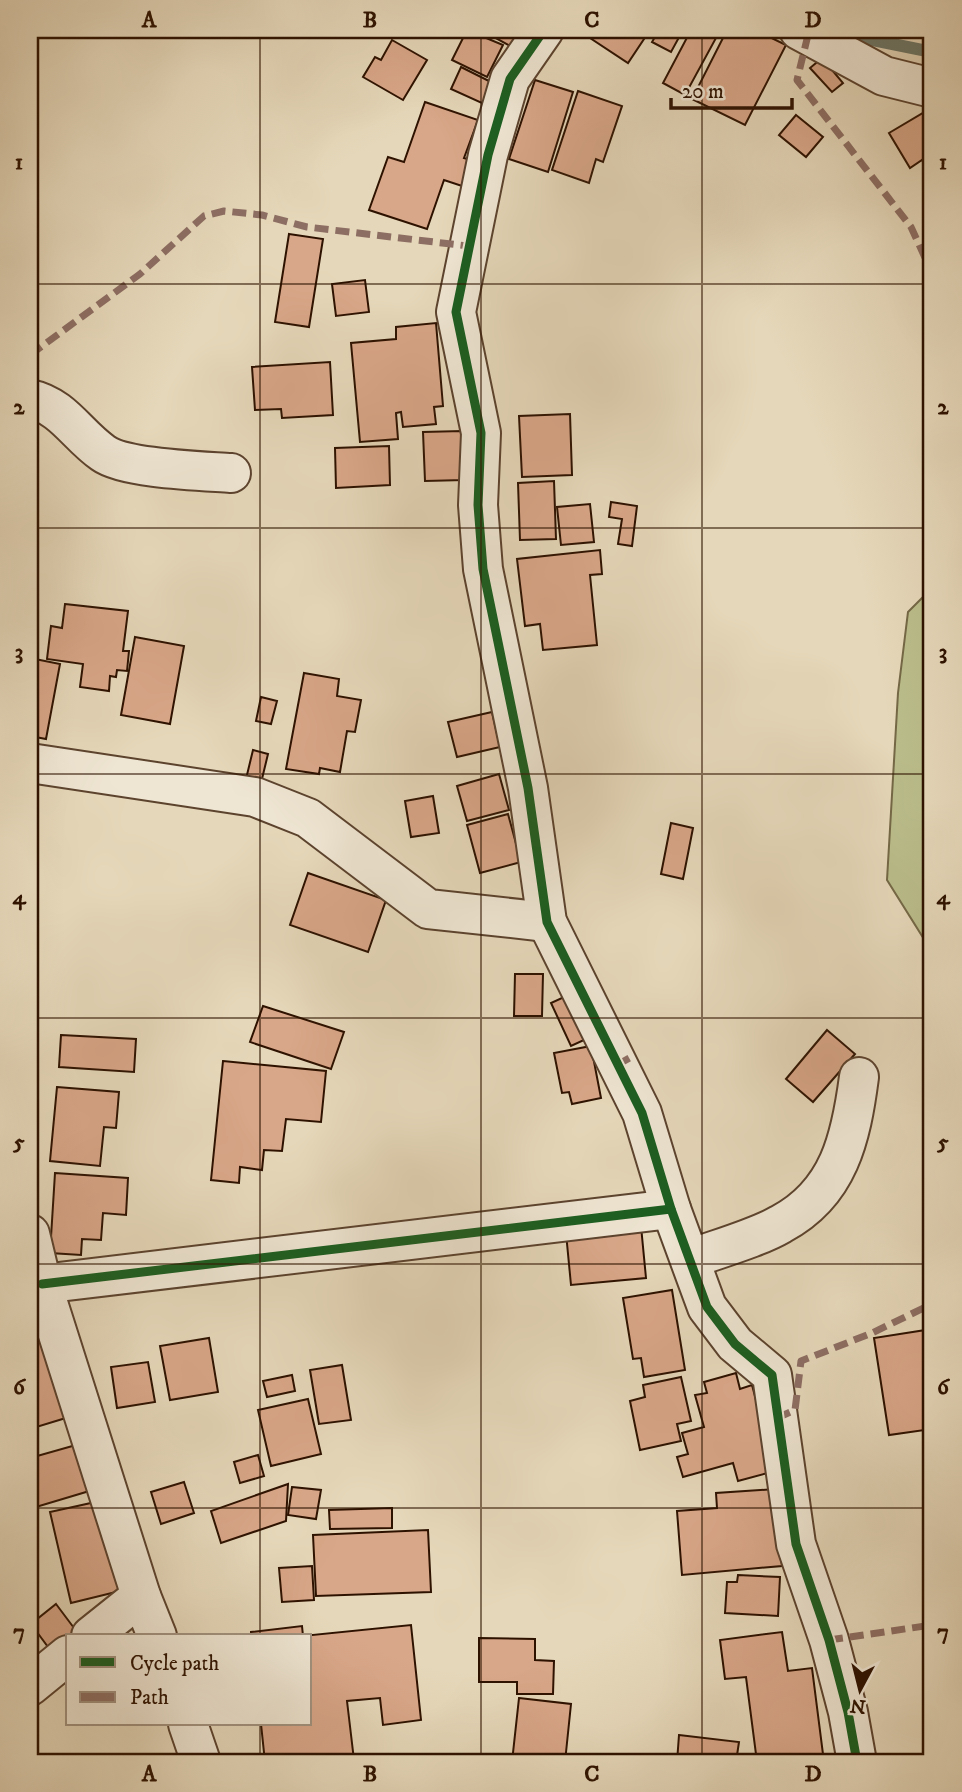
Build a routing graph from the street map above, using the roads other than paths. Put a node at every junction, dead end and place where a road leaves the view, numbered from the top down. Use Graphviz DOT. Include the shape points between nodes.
graph roads {
  1 [pos="544,30"];
  2 [pos="799,30"];
  3 [pos="932,88"];
  4 [pos="30,399"];
  5 [pos="231,473"];
  6 [pos="30,763"];
  7 [pos="547,922"];
  8 [pos="859,1077"];
  9 [pos="671,1209"];
  10 [pos="30,1234"];
  11 [pos="690,1259"];
  12 [pos="42,1284"];
  13 [pos="141,1597"];
  14 [pos="94,1634"];
  15 [pos="156,1634"];
  16 [pos="66,1657"];
  17 [pos="30,1686"];
  18 [pos="189,1726"];
  19 [pos="201,1762"];
  20 [pos="857,1762"];
  1 -- 7 [label="street" via="510,79 488,155 456,313 481,433 478,505 483,569 528,789"];
  2 -- 3 [label="street" via="884,76"];
  4 -- 5 [label="street" via="43,402 69,420 104,454 137,464"];
  6 -- 7 [label="street" via="255,797 308,818 428,909"];
  7 -- 9 [label="street" via="642,1113"];
  8 -- 11 [label="street" via="854,1115 840,1161 816,1199 781,1225"];
  9 -- 11 [label="street"];
  9 -- 12 [label="street"];
  10 -- 12 [label="street"];
  11 -- 20 [label="street" via="707,1307 735,1344 772,1375 796,1544 829,1640"];
  12 -- 13 [label="street"];
  13 -- 14 [label="street"];
  13 -- 15 [label="street"];
  16 -- 17 [label="street"];
  18 -- 19 [label="street"];
}
